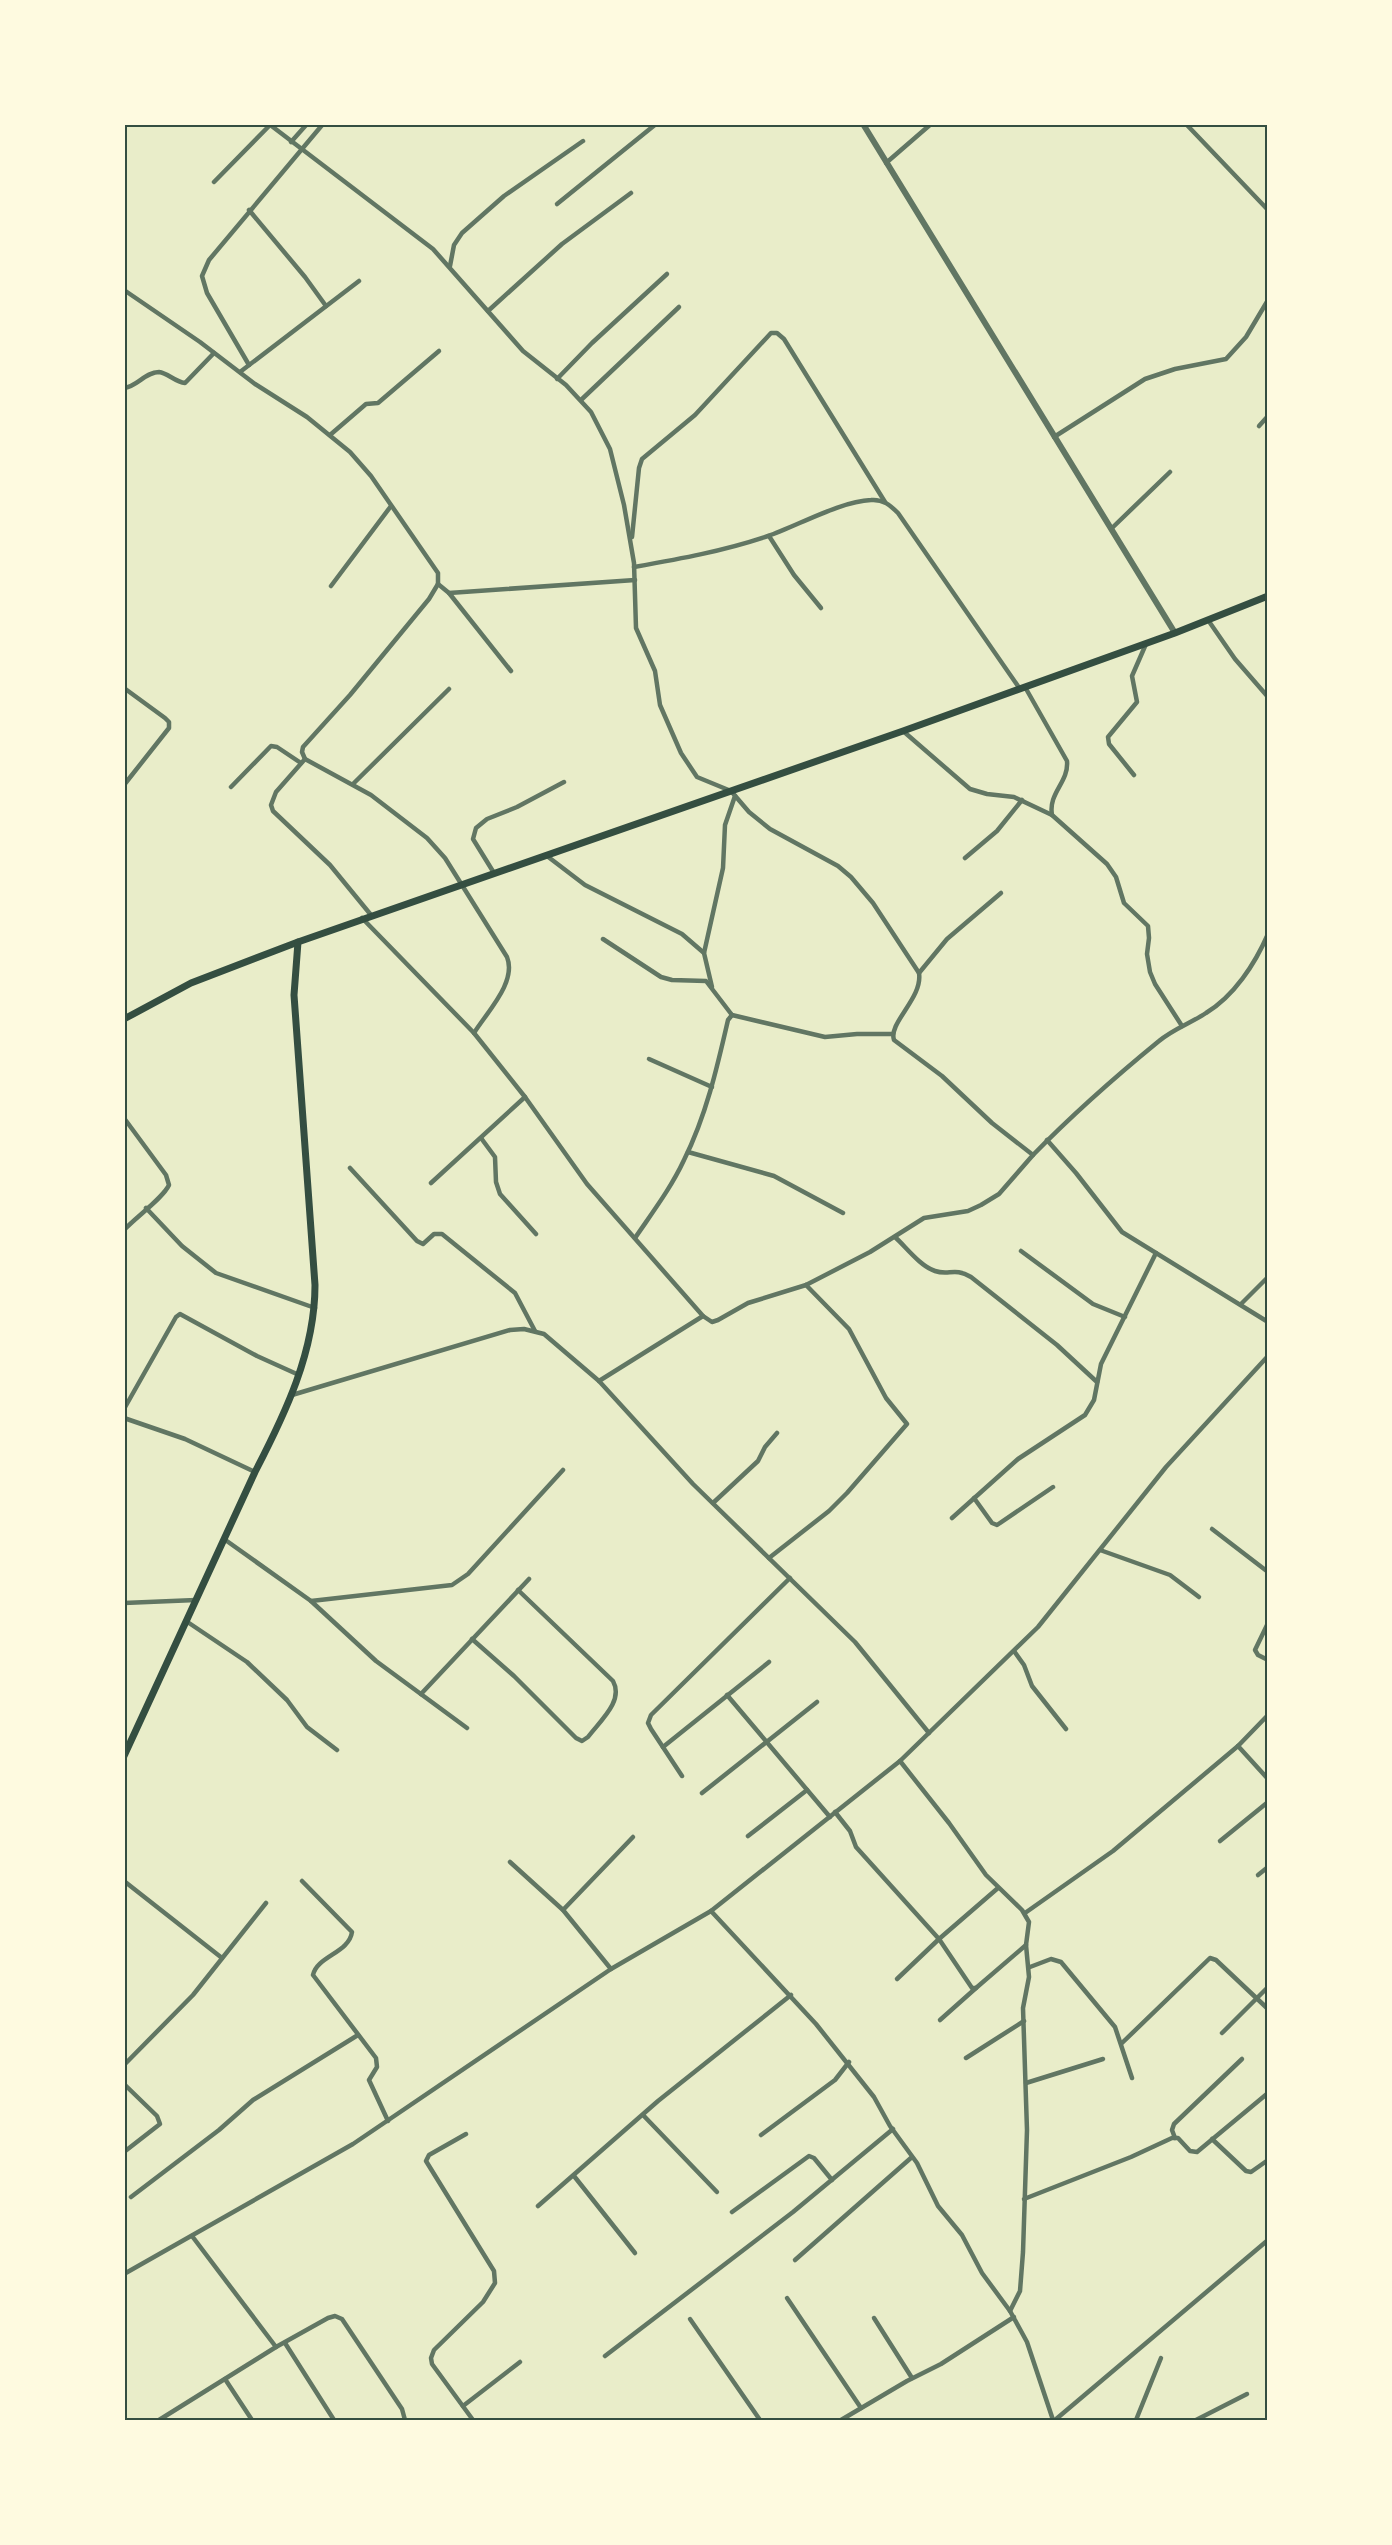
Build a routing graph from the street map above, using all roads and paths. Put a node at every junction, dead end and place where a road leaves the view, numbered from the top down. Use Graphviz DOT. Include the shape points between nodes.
graph roads {
  1 [pos="307,124"];
  2 [pos="323,124"];
  3 [pos="656,124"];
  4 [pos="863,124"];
  5 [pos="931,124"];
  6 [pos="1186,124"];
  7 [pos="269,125"];
  8 [pos="583,141"];
  9 [pos="296,146"];
  10 [pos="886,163"];
  11 [pos="214,182"];
  12 [pos="631,193"];
  13 [pos="557,204"];
  14 [pos="249,210"];
  15 [pos="1268,210"];
  16 [pos="450,266"];
  17 [pos="667,274"];
  18 [pos="359,281"];
  19 [pos="124,290"];
  20 [pos="1268,300"];
  21 [pos="326,306"];
  22 [pos="679,307"];
  23 [pos="488,310"];
  24 [pos="439,351"];
  25 [pos="214,353"];
  26 [pos="245,369"];
  27 [pos="557,379"];
  28 [pos="124,388"];
  29 [pos="581,399"];
  30 [pos="1268,416"];
  31 [pos="1259,426"];
  32 [pos="330,435"];
  33 [pos="1054,437"];
  34 [pos="1170,472"];
  35 [pos="885,502"];
  36 [pos="391,506"];
  37 [pos="1111,529"];
  38 [pos="769,536"];
  39 [pos="632,544"];
  40 [pos="634,567"];
  41 [pos="635,580"];
  42 [pos="438,584"];
  43 [pos="330,586"];
  44 [pos="449,593"];
  45 [pos="1268,596"];
  46 [pos="821,608"];
  47 [pos="1208,620"];
  48 [pos="1175,633"];
  49 [pos="1146,644"];
  50 [pos="511,671"];
  51 [pos="124,688"];
  52 [pos="1023,688"];
  53 [pos="449,689"];
  54 [pos="1268,697"];
  55 [pos="903,731"];
  56 [pos="303,761"];
  57 [pos="1134,776"];
  58 [pos="564,782"];
  59 [pos="353,784"];
  60 [pos="124,785"];
  61 [pos="231,787"];
  62 [pos="733,794"];
  63 [pos="1022,800"];
  64 [pos="1052,815"];
  65 [pos="546,855"];
  66 [pos="966,858"];
  67 [pos="494,873"];
  68 [pos="461,884"];
  69 [pos="1001,893"];
  70 [pos="371,915"];
  71 [pos="362,918"];
  72 [pos="1268,934"];
  73 [pos="603,939"];
  74 [pos="298,942"];
  75 [pos="704,953"];
  76 [pos="919,973"];
  77 [pos="712,987"];
  78 [pos="732,1015"];
  79 [pos="124,1019"];
  80 [pos="1182,1026"];
  81 [pos="474,1033"];
  82 [pos="892,1034"];
  83 [pos="649,1059"];
  84 [pos="712,1087"];
  85 [pos="525,1097"];
  86 [pos="124,1118"];
  87 [pos="481,1138"];
  88 [pos="1047,1140"];
  89 [pos="688,1152"];
  90 [pos="1033,1155"];
  91 [pos="350,1168"];
  92 [pos="431,1183"];
  93 [pos="146,1208"];
  94 [pos="843,1213"];
  95 [pos="124,1230"];
  96 [pos="536,1234"];
  97 [pos="895,1237"];
  98 [pos="635,1238"];
  99 [pos="1021,1251"];
  100 [pos="1156,1253"];
  101 [pos="1268,1277"];
  102 [pos="806,1285"];
  103 [pos="1241,1304"];
  104 [pos="315,1308"];
  105 [pos="704,1316"];
  106 [pos="1125,1317"];
  107 [pos="1268,1322"];
  108 [pos="535,1331"];
  109 [pos="1268,1356"];
  110 [pos="299,1375"];
  111 [pos="599,1381"];
  112 [pos="1097,1382"];
  113 [pos="292,1395"];
  114 [pos="124,1409"];
  115 [pos="124,1418"];
  116 [pos="777,1433"];
  117 [pos="563,1470"];
  118 [pos="255,1472"];
  119 [pos="1053,1487"];
  120 [pos="974,1498"];
  121 [pos="713,1503"];
  122 [pos="952,1518"];
  123 [pos="1212,1529"];
  124 [pos="224,1539"];
  125 [pos="1100,1550"];
  126 [pos="770,1558"];
  127 [pos="1268,1572"];
  128 [pos="790,1578"];
  129 [pos="529,1579"];
  130 [pos="518,1590"];
  131 [pos="1199,1597"];
  132 [pos="196,1600"];
  133 [pos="311,1601"];
  134 [pos="124,1604"];
  135 [pos="186,1621"];
  136 [pos="1268,1623"];
  137 [pos="472,1640"];
  138 [pos="1014,1651"];
  139 [pos="1268,1660"];
  140 [pos="769,1662"];
  141 [pos="421,1694"];
  142 [pos="727,1695"];
  143 [pos="817,1702"];
  144 [pos="1268,1715"];
  145 [pos="467,1728"];
  146 [pos="1066,1730"];
  147 [pos="929,1733"];
  148 [pos="766,1741"];
  149 [pos="663,1746"];
  150 [pos="1238,1746"];
  151 [pos="337,1750"];
  152 [pos="124,1756"];
  153 [pos="900,1761"];
  154 [pos="682,1776"];
  155 [pos="1268,1779"];
  156 [pos="807,1791"];
  157 [pos="702,1793"];
  158 [pos="1268,1802"];
  159 [pos="835,1812"];
  160 [pos="830,1817"];
  161 [pos="748,1836"];
  162 [pos="633,1837"];
  163 [pos="1220,1841"];
  164 [pos="510,1862"];
  165 [pos="1268,1867"];
  166 [pos="1258,1875"];
  167 [pos="124,1881"];
  168 [pos="302,1881"];
  169 [pos="998,1888"];
  170 [pos="266,1903"];
  171 [pos="563,1910"];
  172 [pos="711,1911"];
  173 [pos="1025,1913"];
  174 [pos="939,1939"];
  175 [pos="1026,1945"];
  176 [pos="222,1958"];
  177 [pos="1030,1967"];
  178 [pos="611,1969"];
  179 [pos="897,1979"];
  180 [pos="1268,1987"];
  181 [pos="976,1989"];
  182 [pos="790,1995"];
  183 [pos="1257,1998"];
  184 [pos="1268,2008"];
  185 [pos="940,2020"];
  186 [pos="1024,2021"];
  187 [pos="1222,2032"];
  188 [pos="358,2035"];
  189 [pos="1122,2043"];
  190 [pos="966,2058"];
  191 [pos="1102,2059"];
  192 [pos="1242,2059"];
  193 [pos="849,2062"];
  194 [pos="124,2065"];
  195 [pos="1132,2078"];
  196 [pos="1026,2083"];
  197 [pos="124,2084"];
  198 [pos="1268,2093"];
  199 [pos="643,2115"];
  200 [pos="388,2121"];
  201 [pos="893,2129"];
  202 [pos="466,2134"];
  203 [pos="761,2135"];
  204 [pos="1175,2138"];
  205 [pos="1212,2139"];
  206 [pos="124,2152"];
  207 [pos="912,2157"];
  208 [pos="1268,2160"];
  209 [pos="574,2176"];
  210 [pos="832,2180"];
  211 [pos="717,2192"];
  212 [pos="131,2197"];
  213 [pos="1024,2199"];
  214 [pos="538,2206"];
  215 [pos="732,2212"];
  216 [pos="192,2236"];
  217 [pos="1268,2240"];
  218 [pos="635,2253"];
  219 [pos="795,2259"];
  220 [pos="124,2274"];
  221 [pos="787,2298"];
  222 [pos="1010,2311"];
  223 [pos="1014,2317"];
  224 [pos="874,2318"];
  225 [pos="690,2319"];
  226 [pos="285,2343"];
  227 [pos="276,2347"];
  228 [pos="605,2356"];
  229 [pos="1161,2358"];
  230 [pos="520,2362"];
  231 [pos="912,2378"];
  232 [pos="225,2379"];
  233 [pos="1247,2394"];
  234 [pos="463,2406"];
  235 [pos="861,2408"];
  236 [pos="169,2418"];
  237 [pos="159,2421"];
  238 [pos="252,2421"];
  239 [pos="334,2421"];
  240 [pos="405,2421"];
  241 [pos="473,2421"];
  242 [pos="760,2421"];
  243 [pos="841,2421"];
  244 [pos="1054,2421"];
  245 [pos="1137,2421"];
  246 [pos="1196,2421"];
  1 -- 9 [label="street"];
  2 -- 9 [label="street"];
  3 -- 13 [label="street"];
  4 -- 10 [label="street"];
  5 -- 10 [label="street"];
  6 -- 15 [label="street"];
  7 -- 9 [label="street"];
  7 -- 11 [label="street"];
  8 -- 16 [label="street" via="504,196 462,233 454,245"];
  9 -- 14 [label="street"];
  9 -- 16 [label="street"];
  10 -- 33 [label="street"];
  12 -- 23 [label="street" via="562,244"];
  14 -- 21 [label="street"];
  14 -- 26 [label="street" via="209,260 202,276"];
  16 -- 23 [label="street"];
  17 -- 27 [label="street"];
  18 -- 21 [label="street"];
  19 -- 25 [label="street"];
  20 -- 33 [label="street" via="1246,337 1226,359 1175,369 1145,380"];
  21 -- 26 [label="street"];
  22 -- 29 [label="street"];
  23 -- 27 [label="street" via="523,351"];
  24 -- 32 [label="street" via="378,403 366,404"];
  25 -- 26 [label="street"];
  25 -- 28 [label="street" via="185,383 156,372"];
  26 -- 32 [label="street" via="255,384"];
  27 -- 29 [label="street"];
  29 -- 39 [label="street" via="610,449"];
  30 -- 31 [label="street"];
  32 -- 36 [label="street" via="360,463"];
  33 -- 37 [label="street"];
  34 -- 37 [label="street"];
  35 -- 38 [label="street" via="854,503"];
  35 -- 39 [label="street" via="784,339 771,333 694,416 642,459"];
  35 -- 52 [label="street" via="898,513"];
  36 -- 42 [label="street" via="432,563 438,573"];
  36 -- 43 [label="street"];
  37 -- 48 [label="street"];
  38 -- 40 [label="street"];
  38 -- 46 [label="street"];
  39 -- 40 [label="street"];
  40 -- 41 [label="street"];
  41 -- 44 [label="street"];
  41 -- 62 [label="street" via="636,628 656,671 660,705 676,744 697,777"];
  42 -- 44 [label="street"];
  42 -- 56 [label="street" via="413,619 303,747"];
  44 -- 50 [label="street"];
  45 -- 47 [label="main road"];
  47 -- 48 [label="main road"];
  47 -- 54 [label="street"];
  48 -- 49 [label="main road"];
  49 -- 52 [label="main road"];
  49 -- 57 [label="street" via="1132,676 1137,702 1108,737 1109,744"];
  51 -- 60 [label="street" via="169,722 167,733"];
  52 -- 55 [label="main road"];
  52 -- 64 [label="street" via="1067,761 1066,775 1051,801"];
  53 -- 59 [label="street"];
  55 -- 62 [label="main road"];
  55 -- 63 [label="street" via="970,789"];
  56 -- 59 [label="street"];
  56 -- 61 [label="street" via="271,746"];
  56 -- 70 [label="street" via="276,792 273,811 330,865"];
  58 -- 67 [label="street" via="476,828 473,839"];
  59 -- 68 [label="street" via="427,838"];
  62 -- 65 [label="main road"];
  62 -- 75 [label="street" via="725,825 723,868"];
  62 -- 76 [label="street" via="770,829 851,877"];
  63 -- 64 [label="street"];
  63 -- 66 [label="street" via="997,831"];
  64 -- 80 [label="street" via="1107,864 1116,877 1124,903 1148,926 1150,972"];
  65 -- 67 [label="main road"];
  65 -- 75 [label="street" via="585,885 682,934"];
  67 -- 68 [label="main road"];
  68 -- 70 [label="main road"];
  68 -- 81 [label="street" via="510,965 506,983"];
  69 -- 76 [label="street" via="947,939"];
  70 -- 71 [label="main road"];
  71 -- 74 [label="main road"];
  71 -- 81 [label="street"];
  72 -- 80 [label="street" via="1248,971 1222,1000"];
  73 -- 77 [label="street" via="661,977 706,981"];
  74 -- 79 [label="main road" via="191,983"];
  74 -- 104 [label="main road" via="294,995"];
  75 -- 77 [label="street"];
  76 -- 82 [label="street" via="917,992"];
  77 -- 78 [label="street"];
  78 -- 82 [label="street" via="825,1037"];
  78 -- 84 [label="street"];
  80 -- 88 [label="street" via="1146,1052"];
  81 -- 85 [label="street"];
  82 -- 90 [label="street" via="896,1043 942,1076"];
  83 -- 84 [label="street"];
  84 -- 89 [label="street"];
  85 -- 87 [label="street"];
  85 -- 98 [label="street" via="587,1184"];
  86 -- 93 [label="street" via="169,1180 165,1192"];
  87 -- 92 [label="street"];
  87 -- 96 [label="street" via="495,1157 500,1194"];
  88 -- 90 [label="street"];
  88 -- 100 [label="street" via="1116,1227"];
  89 -- 94 [label="street" via="774,1176"];
  89 -- 98 [label="street"];
  90 -- 97 [label="street" via="989,1201 968,1211 924,1218"];
  91 -- 108 [label="street" via="417,1241 423,1244 434,1234 442,1234 508,1287 520,1299"];
  93 -- 95 [label="street"];
  93 -- 104 [label="street" via="182,1246 216,1273"];
  97 -- 102 [label="street"];
  97 -- 112 [label="street" via="931,1269 959,1271 971,1277"];
  98 -- 105 [label="street"];
  99 -- 106 [label="street" via="1093,1304"];
  100 -- 103 [label="street"];
  100 -- 106 [label="street"];
  101 -- 103 [label="street"];
  102 -- 105 [label="street" via="748,1303 715,1321"];
  102 -- 126 [label="street" via="849,1329 886,1398 907,1424 829,1511"];
  103 -- 107 [label="street"];
  104 -- 110 [label="main road"];
  105 -- 111 [label="street"];
  106 -- 112 [label="street" via="1101,1364"];
  108 -- 111 [label="street" via="544,1334"];
  108 -- 113 [label="street" via="510,1330"];
  109 -- 125 [label="street" via="1166,1467"];
  110 -- 113 [label="main road"];
  110 -- 114 [label="street" via="180,1314"];
  111 -- 121 [label="street"];
  112 -- 120 [label="street" via="1094,1400 1085,1415 1018,1459"];
  113 -- 118 [label="main road"];
  115 -- 118 [label="street"];
  116 -- 121 [label="street" via="758,1461"];
  117 -- 133 [label="street" via="468,1574 452,1585"];
  118 -- 124 [label="main road"];
  119 -- 120 [label="street" via="997,1525"];
  120 -- 122 [label="street"];
  121 -- 126 [label="street"];
  123 -- 127 [label="street"];
  124 -- 132 [label="main road"];
  124 -- 133 [label="street"];
  125 -- 131 [label="street" via="1170,1575"];
  125 -- 138 [label="street"];
  126 -- 128 [label="street"];
  128 -- 147 [label="street" via="855,1642"];
  128 -- 149 [label="street" via="651,1715 648,1723"];
  129 -- 130 [label="street"];
  130 -- 137 [label="street"];
  130 -- 137 [label="street" via="614,1681 616,1700 588,1737 582,1741 576,1738"];
  132 -- 134 [label="street"];
  132 -- 135 [label="main road"];
  133 -- 141 [label="street" via="376,1661"];
  135 -- 151 [label="street" via="247,1662 287,1700 307,1727"];
  135 -- 152 [label="main road"];
  136 -- 139 [label="street" via="1255,1650"];
  137 -- 141 [label="street"];
  138 -- 146 [label="street" via="1032,1686"];
  138 -- 147 [label="street"];
  140 -- 142 [label="street"];
  141 -- 145 [label="street"];
  142 -- 148 [label="street"];
  142 -- 149 [label="street"];
  143 -- 148 [label="street"];
  144 -- 150 [label="street"];
  147 -- 153 [label="street"];
  148 -- 156 [label="street"];
  148 -- 157 [label="street"];
  149 -- 154 [label="street"];
  150 -- 155 [label="street"];
  150 -- 173 [label="street" via="1113,1851"];
  153 -- 159 [label="street"];
  153 -- 169 [label="street"];
  156 -- 160 [label="street"];
  156 -- 161 [label="street"];
  158 -- 163 [label="street"];
  159 -- 160 [label="street"];
  159 -- 174 [label="street" via="856,1847"];
  160 -- 172 [label="street"];
  162 -- 171 [label="street"];
  164 -- 171 [label="street"];
  165 -- 166 [label="street"];
  167 -- 176 [label="street"];
  168 -- 188 [label="street" via="352,1932 349,1941 316,1968 313,1975"];
  169 -- 173 [label="street"];
  169 -- 174 [label="street"];
  170 -- 176 [label="street"];
  171 -- 178 [label="street"];
  172 -- 178 [label="street"];
  172 -- 182 [label="street"];
  173 -- 175 [label="street" via="1029,1928"];
  174 -- 179 [label="street"];
  174 -- 181 [label="street" via="969,1985"];
  175 -- 177 [label="street"];
  175 -- 181 [label="street"];
  176 -- 194 [label="street" via="166,2024"];
  177 -- 186 [label="street"];
  177 -- 189 [label="street" via="1052,1959 1061,1962 1109,2019"];
  178 -- 200 [label="street"];
  180 -- 183 [label="street"];
  181 -- 185 [label="street"];
  182 -- 193 [label="street"];
  182 -- 199 [label="street"];
  183 -- 184 [label="street"];
  183 -- 187 [label="street"];
  183 -- 189 [label="street" via="1216,1960 1210,1959"];
  186 -- 190 [label="street"];
  186 -- 196 [label="street"];
  188 -- 200 [label="street" via="376,2058 377,2067 369,2080"];
  188 -- 212 [label="street" via="253,2100"];
  189 -- 195 [label="street"];
  191 -- 196 [label="street"];
  192 -- 204 [label="street" via="1174,2124"];
  193 -- 201 [label="street"];
  193 -- 203 [label="street" via="835,2080"];
  196 -- 213 [label="street"];
  197 -- 206 [label="street" via="157,2116 160,2124"];
  198 -- 205 [label="street"];
  199 -- 209 [label="street"];
  199 -- 211 [label="street"];
  200 -- 216 [label="street"];
  201 -- 207 [label="street"];
  201 -- 210 [label="street"];
  202 -- 234 [label="street" via="429,2155 426,2161 496,2277 493,2290 434,2350 431,2358"];
  204 -- 205 [label="street" via="1194,2152"];
  204 -- 213 [label="street"];
  205 -- 208 [label="street" via="1246,2171 1251,2172"];
  207 -- 219 [label="street"];
  207 -- 222 [label="street" via="938,2206 962,2235 982,2273"];
  209 -- 214 [label="street"];
  209 -- 218 [label="street"];
  210 -- 215 [label="street" via="809,2156"];
  210 -- 228 [label="street"];
  213 -- 222 [label="street" via="1020,2291"];
  216 -- 220 [label="street"];
  216 -- 227 [label="street"];
  217 -- 244 [label="street"];
  221 -- 235 [label="street"];
  222 -- 223 [label="street"];
  223 -- 231 [label="street"];
  223 -- 244 [label="street" via="1027,2342"];
  224 -- 231 [label="street"];
  225 -- 242 [label="street"];
  226 -- 227 [label="street"];
  226 -- 239 [label="street"];
  226 -- 240 [label="street" via="328,2318 342,2319 402,2409"];
  227 -- 232 [label="street"];
  229 -- 245 [label="street"];
  230 -- 234 [label="street"];
  231 -- 235 [label="street"];
  232 -- 236 [label="street"];
  232 -- 238 [label="street"];
  233 -- 246 [label="street"];
  234 -- 241 [label="street"];
  235 -- 243 [label="street"];
  236 -- 237 [label="street"];
}
